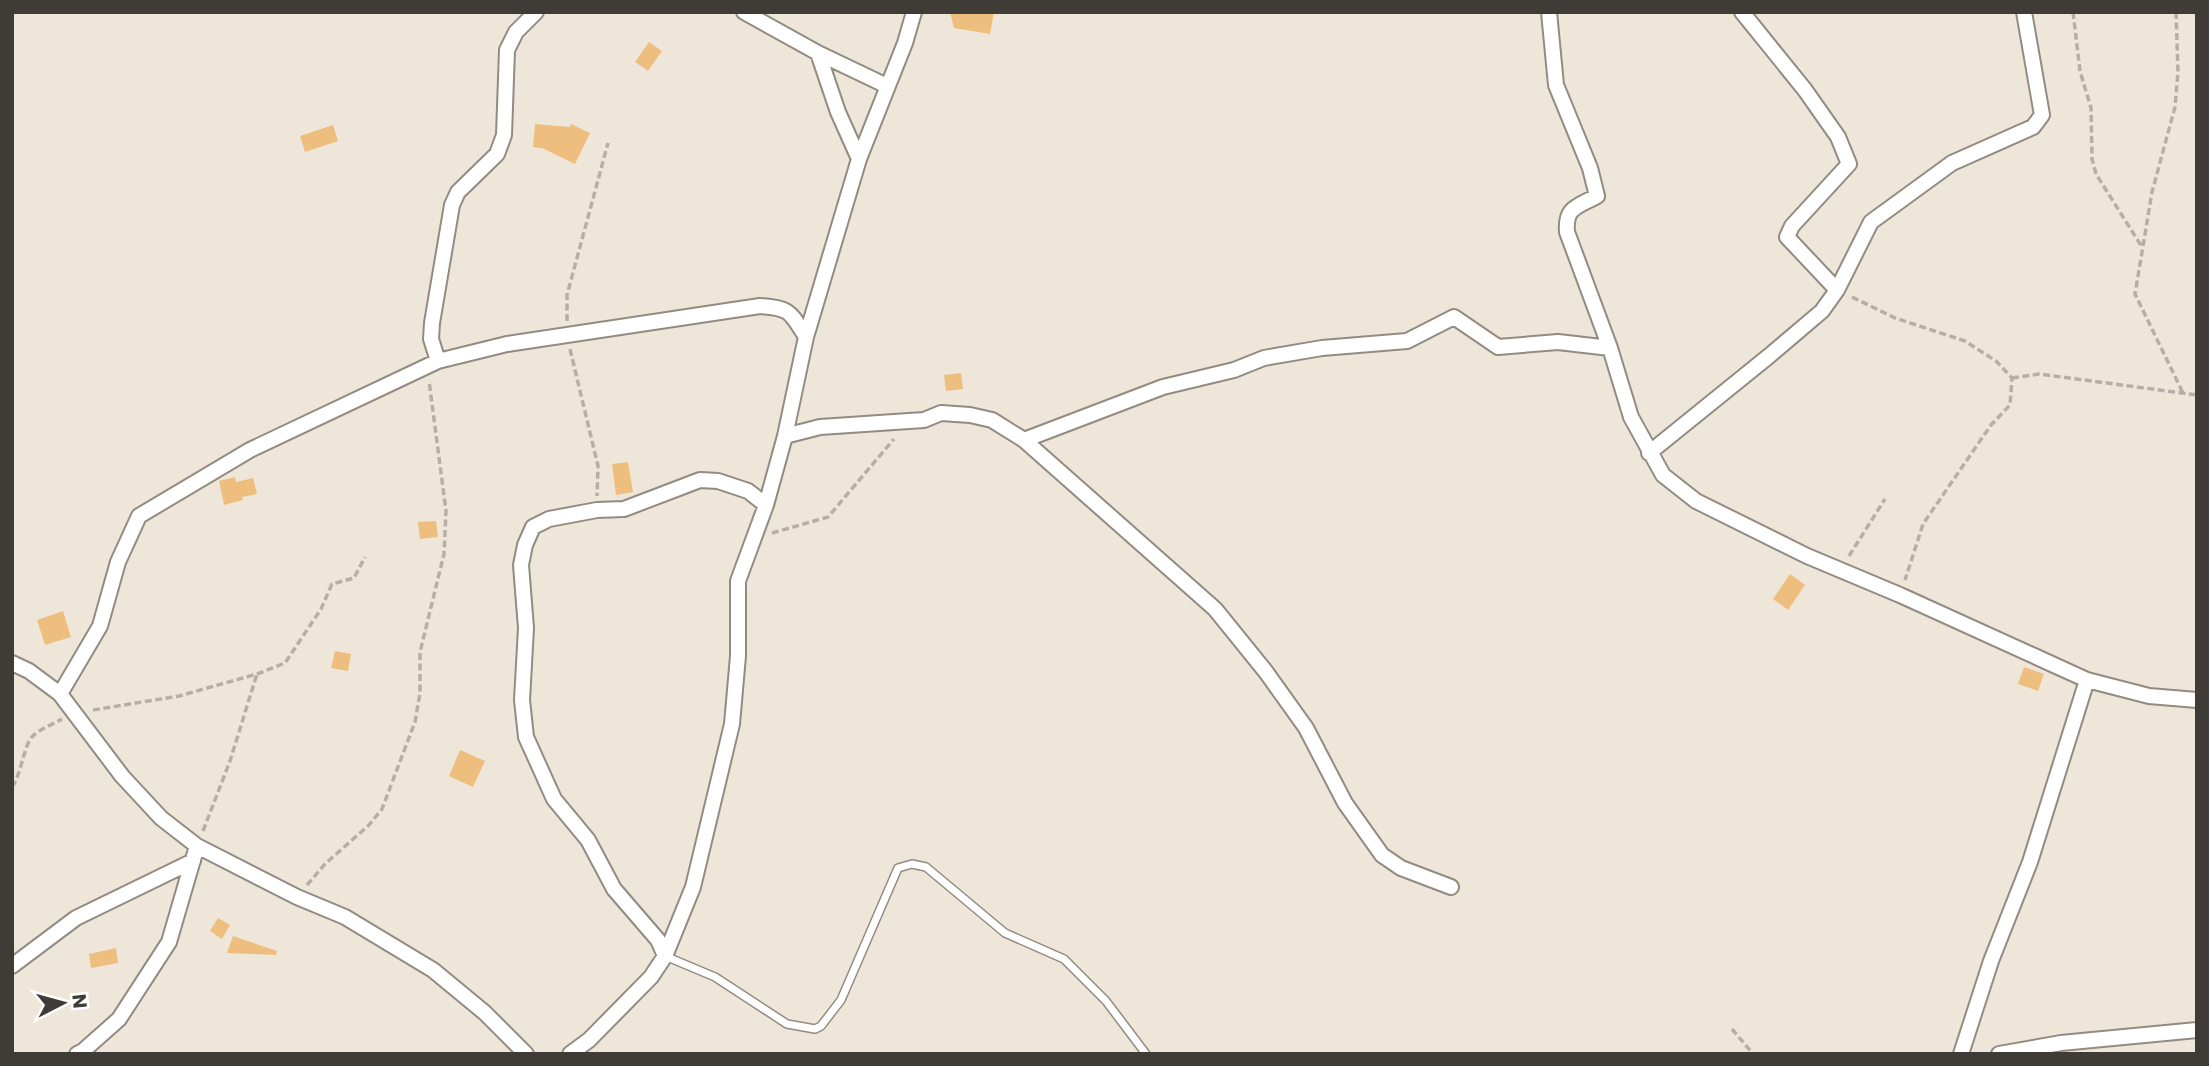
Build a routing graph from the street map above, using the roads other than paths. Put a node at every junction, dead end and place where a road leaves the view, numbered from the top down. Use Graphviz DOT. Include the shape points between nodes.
graph roads {
  1 [pos="536,12"];
  2 [pos="744,12"];
  3 [pos="915,12"];
  4 [pos="1549,12"];
  5 [pos="1742,12"];
  6 [pos="2025,13"];
  7 [pos="818,52"];
  8 [pos="887,86"];
  9 [pos="859,159"];
  10 [pos="1838,290"];
  11 [pos="806,337"];
  12 [pos="1610,348"];
  13 [pos="432,363"];
  14 [pos="785,436"];
  15 [pos="1024,440"];
  16 [pos="1649,453"];
  17 [pos="766,505"];
  18 [pos="12,663"];
  19 [pos="2087,680"];
  20 [pos="60,694"];
  21 [pos="2197,700"];
  22 [pos="195,854"];
  23 [pos="1451,887"];
  24 [pos="665,956"];
  25 [pos="12,966"];
  26 [pos="2197,1030"];
  27 [pos="77,1054"];
  28 [pos="526,1054"];
  29 [pos="570,1054"];
  30 [pos="1146,1054"];
  31 [pos="1961,1054"];
  32 [pos="1999,1054"];
  1 -- 13 [label="street" via="516,32 507,50 504,135 497,154 458,192 452,205 432,323"];
  2 -- 7 [label="street"];
  3 -- 8 [label="street"];
  4 -- 12 [label="street" via="1556,85 1597,196 1572,210 1566,219 1567,232"];
  5 -- 10 [label="street" via="1805,90 1838,137 1849,164 1787,237"];
  6 -- 10 [label="street" via="2042,115 2033,127 1952,163 1871,222"];
  7 -- 8 [label="street"];
  7 -- 9 [label="street"];
  8 -- 9 [label="street"];
  9 -- 11 [label="street"];
  10 -- 16 [label="street" via="1822,311"];
  11 -- 13 [label="street" via="790,312 760,306 508,344"];
  11 -- 14 [label="street"];
  12 -- 15 [label="street" via="1558,342 1498,347 1454,317 1406,341 1264,358 1163,387"];
  12 -- 16 [label="street" via="1631,417"];
  13 -- 20 [label="street" via="250,450 139,516 118,562 100,626"];
  14 -- 15 [label="street" via="820,427 924,420 941,413 992,420"];
  14 -- 17 [label="street"];
  15 -- 23 [label="street" via="1215,609 1306,729 1345,803 1382,855 1401,868"];
  16 -- 19 [label="street" via="1663,475 1696,501"];
  17 -- 24 [label="street" via="738,582 732,724 693,887"];
  17 -- 24 [label="street" via="748,491 700,480 624,509 549,519 533,527 524,545 522,700 526,737 554,799 588,841 614,889 658,940"];
  18 -- 20 [label="street"];
  19 -- 21 [label="street" via="2149,696"];
  19 -- 31 [label="street" via="2030,862"];
  20 -- 22 [label="street" via="122,776"];
  22 -- 25 [label="street" via="76,918"];
  22 -- 27 [label="street" via="169,942 119,1019"];
  22 -- 28 [label="street" via="345,917 433,970"];
  24 -- 29 [label="street" via="651,977"];
  24 -- 30 [label="lane" via="715,977 787,1024 815,1029 841,1000 898,868 912,864 926,867 1005,933 1064,959 1106,1001"];
  26 -- 32 [label="street"];
}
